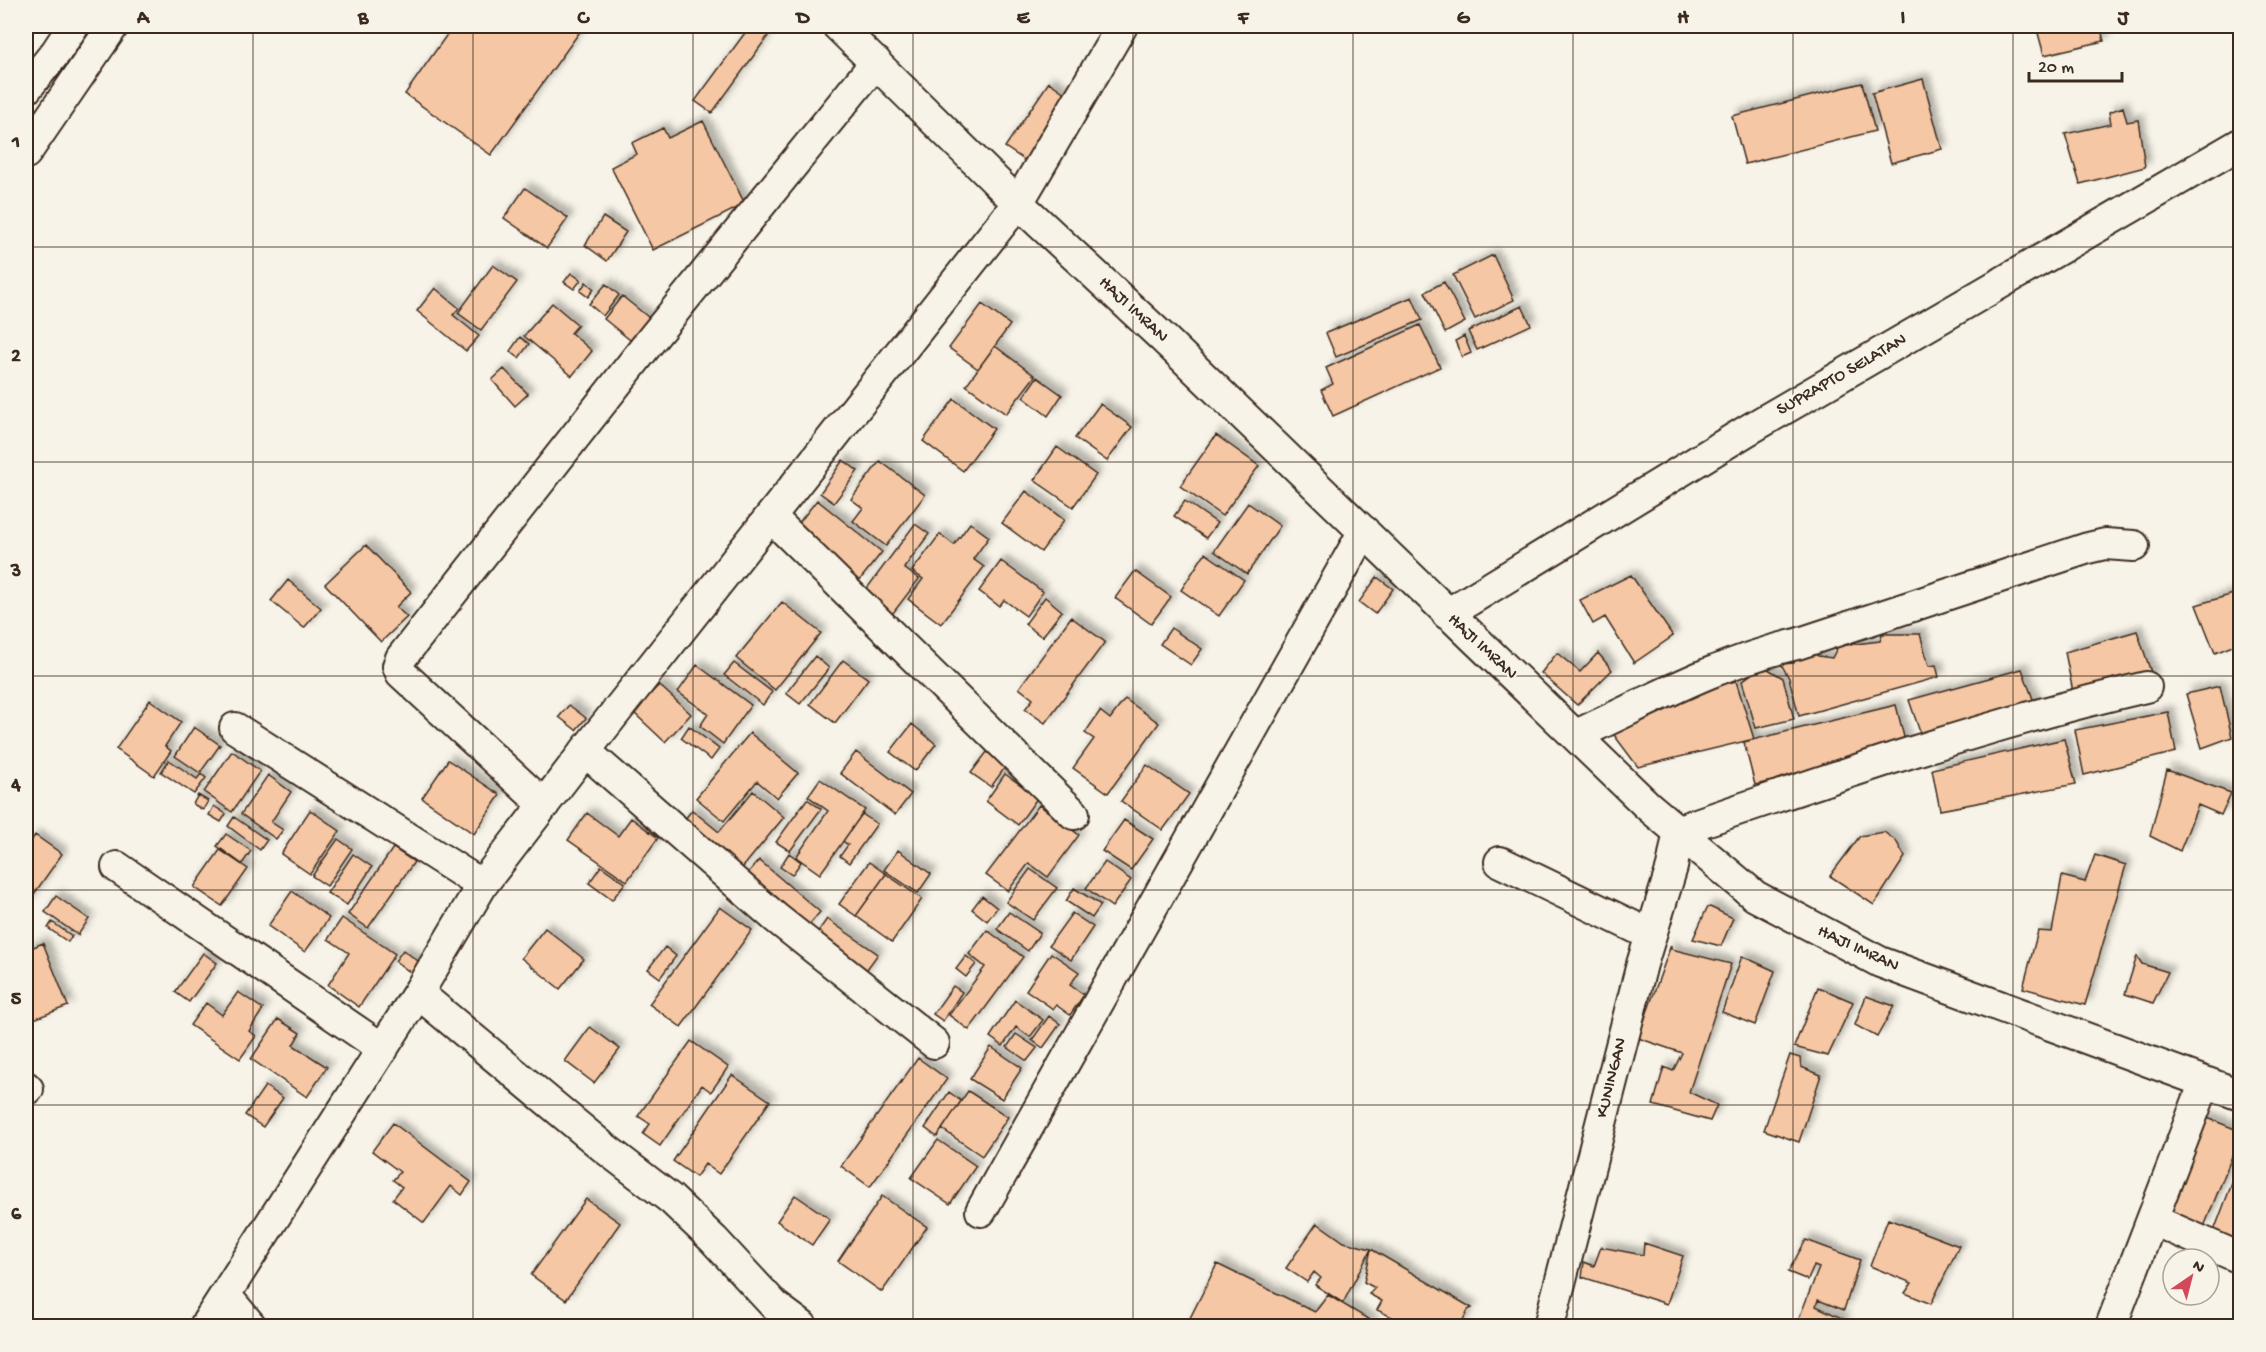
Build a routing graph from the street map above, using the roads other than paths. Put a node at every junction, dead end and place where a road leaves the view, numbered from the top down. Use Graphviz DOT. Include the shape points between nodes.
graph roads {
  1 [pos="74,26"];
  2 [pos="113,26"];
  3 [pos="838,26"];
  4 [pos="1122,26"];
  5 [pos="876,62"];
  6 [pos="26,89"];
  7 [pos="2241,144"];
  8 [pos="26,153"];
  9 [pos="1018,203"];
  10 [pos="771,517"];
  11 [pos="1364,531"];
  12 [pos="2134,546"];
  13 [pos="1447,614"];
  14 [pos="2146,687"];
  15 [pos="234,728"];
  16 [pos="1576,735"];
  17 [pos="585,751"];
  18 [pos="544,805"];
  19 [pos="1074,813"];
  20 [pos="1679,830"];
  21 [pos="1500,862"];
  22 [pos="117,867"];
  23 [pos="483,885"];
  24 [pos="1651,935"];
  25 [pos="418,993"];
  26 [pos="934,1043"];
  27 [pos="383,1049"];
  28 [pos="2205,1082"];
  29 [pos="2241,1095"];
  30 [pos="981,1211"];
  31 [pos="2153,1220"];
  32 [pos="2241,1258"];
  33 [pos="225,1295"];
  34 [pos="205,1326"];
  35 [pos="252,1326"];
  36 [pos="802,1326"];
  37 [pos="1549,1326"];
  38 [pos="2111,1326"];
  1 -- 6 [label="street"];
  2 -- 8 [label="street"];
  3 -- 5 [label="street, HAJI IMRAN"];
  4 -- 9 [label="street"];
  5 -- 9 [label="street, HAJI IMRAN"];
  5 -- 18 [label="street" via="400,658 401,673"];
  7 -- 13 [label="street, SUPRAPTO SELATAN" via="1748,430"];
  9 -- 10 [label="street"];
  9 -- 11 [label="street, HAJI IMRAN"];
  10 -- 17 [label="street"];
  10 -- 19 [label="street"];
  11 -- 13 [label="street, HAJI IMRAN"];
  11 -- 30 [label="street"];
  12 -- 16 [label="street" via="2105,544 2088,548 1797,644 1762,652"];
  13 -- 16 [label="street, HAJI IMRAN"];
  14 -- 20 [label="street" via="2067,705 1920,748"];
  15 -- 23 [label="street"];
  16 -- 20 [label="street, HAJI IMRAN" via="1648,806"];
  17 -- 18 [label="street"];
  17 -- 26 [label="street" via="776,918"];
  18 -- 23 [label="street"];
  20 -- 24 [label="street, KUNINGAN"];
  20 -- 28 [label="street, HAJI IMRAN" via="1755,896 1880,962"];
  21 -- 24 [label="street"];
  22 -- 27 [label="street"];
  23 -- 25 [label="street"];
  24 -- 37 [label="street, KUNINGAN"];
  25 -- 27 [label="street"];
  25 -- 36 [label="street" via="671,1199 775,1306"];
  27 -- 33 [label="street"];
  28 -- 29 [label="street, HAJI IMRAN"];
  28 -- 31 [label="street"];
  31 -- 32 [label="street"];
  31 -- 38 [label="street"];
  33 -- 34 [label="street"];
  33 -- 35 [label="street"];
}
